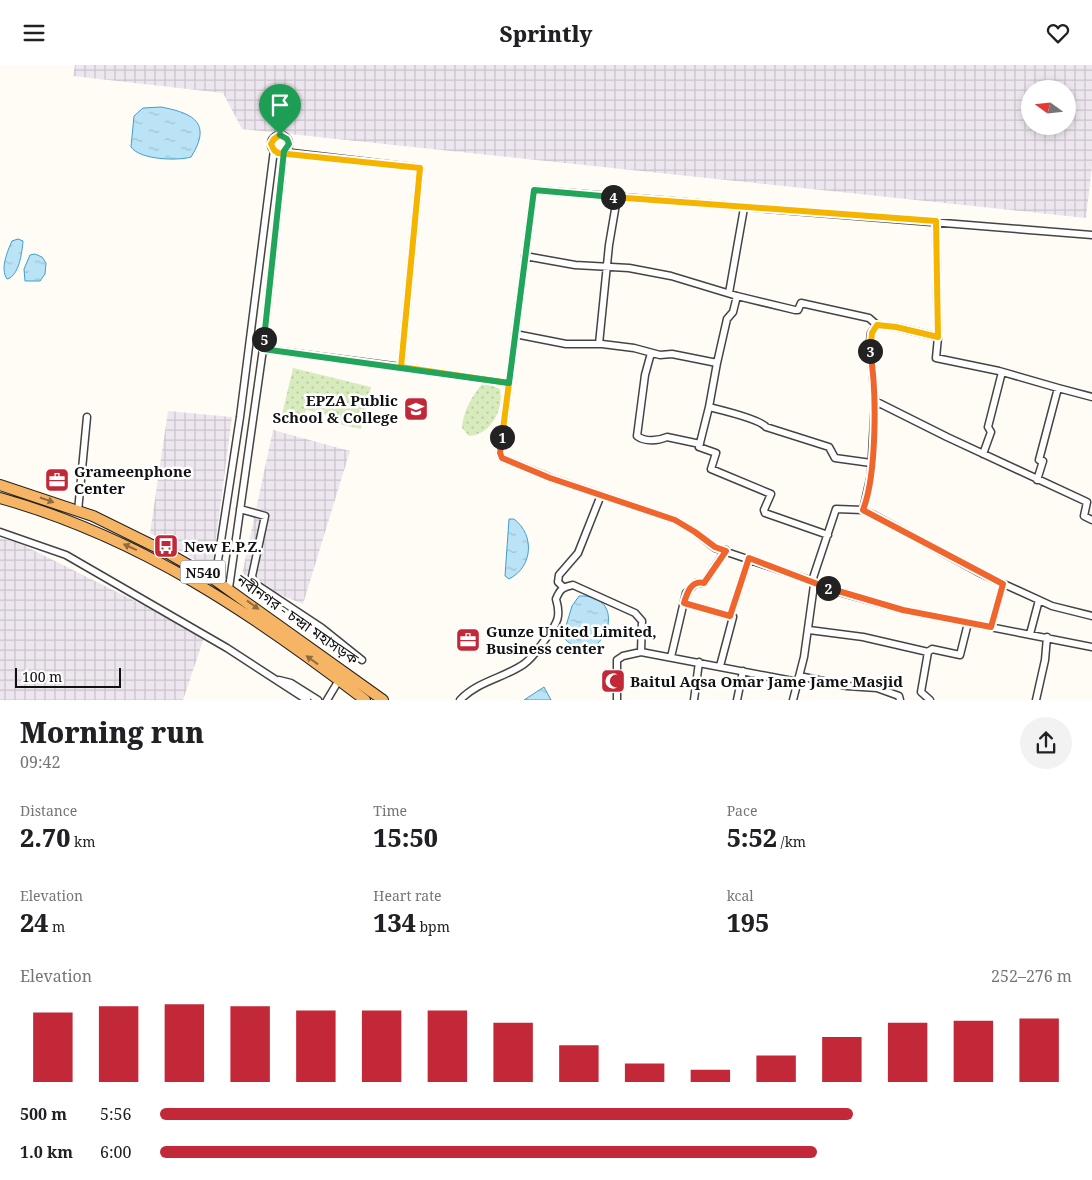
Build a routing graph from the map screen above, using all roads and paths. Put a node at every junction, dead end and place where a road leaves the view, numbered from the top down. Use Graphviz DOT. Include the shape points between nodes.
graph roads {
  1 [pos="274,150"];
  2 [pos="284,151"];
  3 [pos="617,198"];
  4 [pos="744,207"];
  5 [pos="936,221"];
  6 [pos="1092,235"];
  7 [pos="525,257"];
  8 [pos="607,268"];
  9 [pos="729,293"];
  10 [pos="738,296"];
  11 [pos="877,325"];
  12 [pos="515,334"];
  13 [pos="938,337"];
  14 [pos="599,344"];
  15 [pos="263,349"];
  16 [pos="651,353"];
  17 [pos="717,363"];
  18 [pos="401,367"];
  19 [pos="1002,372"];
  20 [pos="509,383"];
  21 [pos="1058,388"];
  22 [pos="1092,397"];
  23 [pos="875,401"];
  24 [pos="709,407"];
  25 [pos="87,417"];
  26 [pos="700,444"];
  27 [pos="983,454"];
  28 [pos="871,463"];
  29 [pos="1037,480"];
  30 [pos="0,485"];
  31 [pos="601,495"];
  32 [pos="0,498"];
  33 [pos="240,509"];
  34 [pos="863,510"];
  35 [pos="78,511"];
  36 [pos="1092,520"];
  37 [pos="0,532"];
  38 [pos="828,535"];
  39 [pos="726,551"];
  40 [pos="749,558"];
  41 [pos="216,580"];
  42 [pos="813,583"];
  43 [pos="1003,584"];
  44 [pos="229,587"];
  45 [pos="563,587"];
  46 [pos="1039,600"];
  47 [pos="684,603"];
  48 [pos="730,616"];
  49 [pos="1092,616"];
  50 [pos="968,623"];
  51 [pos="991,627"];
  52 [pos="809,630"];
  53 [pos="1030,634"];
  54 [pos="1047,637"];
  55 [pos="1092,647"];
  56 [pos="641,652"];
  57 [pos="928,652"];
  58 [pos="671,657"];
  59 [pos="362,660"];
  60 [pos="698,662"];
  61 [pos="720,666"];
  62 [pos="743,671"];
  63 [pos="275,679"];
  64 [pos="339,679"];
  65 [pos="799,679"];
  66 [pos="890,691"];
  67 [pos="307,700"];
  68 [pos="318,700"];
  69 [pos="326,700"];
  70 [pos="365,700"];
  71 [pos="383,700"];
  72 [pos="460,700"];
  73 [pos="617,700"];
  74 [pos="694,700"];
  75 [pos="737,700"];
  76 [pos="793,700"];
  77 [pos="889,700"];
  78 [pos="900,700"];
  79 [pos="930,700"];
  80 [pos="1036,700"];
  1 -- 2 [label="street" via="278,153"];
  1 -- 2 [label="street" via="271,144 274,139 283,136 289,144"];
  1 -- 41 [label="street"];
  2 -- 15 [label="street"];
  2 -- 18 [label="street" via="420,168"];
  3 -- 4 [label="street"];
  3 -- 7 [label="street" via="534,190"];
  3 -- 8 [label="street"];
  4 -- 5 [label="street"];
  4 -- 9 [label="street"];
  5 -- 6 [label="street"];
  5 -- 13 [label="street"];
  7 -- 8 [label="street"];
  7 -- 12 [label="street"];
  8 -- 9 [label="street" via="629,268 672,276"];
  8 -- 14 [label="street"];
  9 -- 10 [label="street"];
  10 -- 11 [label="street" via="795,310 801,303 868,318"];
  10 -- 17 [label="street" via="727,319"];
  11 -- 13 [label="street"];
  11 -- 23 [label="street" via="870,341"];
  12 -- 14 [label="street" via="566,344"];
  12 -- 20 [label="street"];
  13 -- 19 [label="street" via="936,358"];
  14 -- 16 [label="street"];
  15 -- 18 [label="street"];
  15 -- 33 [label="street"];
  16 -- 17 [label="street"];
  16 -- 26 [label="street" via="637,435 643,440 667,437"];
  17 -- 24 [label="street"];
  18 -- 20 [label="street"];
  19 -- 21 [label="street"];
  19 -- 27 [label="street"];
  20 -- 31 [label="street" via="502,458"];
  21 -- 22 [label="street"];
  21 -- 29 [label="street" via="1038,460 1043,461"];
  23 -- 27 [label="street"];
  23 -- 28 [label="street"];
  24 -- 26 [label="street"];
  24 -- 28 [label="street" via="829,447 835,458"];
  25 -- 35 [label="street"];
  26 -- 38 [label="street" via="700,448 716,453 712,470 771,495 764,512"];
  27 -- 29 [label="street"];
  28 -- 34 [label="street" via="869,490"];
  29 -- 36 [label="street" via="1087,502 1084,516"];
  30 -- 35 [label="highway, নবীনগর - চন্দ্রা মহাসড়ক / N540, one-way"];
  31 -- 39 [label="street" via="675,520"];
  31 -- 45 [label="street" via="578,553 559,575 558,582"];
  64 -- 32 [label="highway, নবীনগর - চন্দ্রা মহাসড়ক / N540, one-way" via="212,592 162,562 72,521"];
  33 -- 44 [label="street"];
  33 -- 59 [label="street" via="265,516 252,576 254,583 322,628"];
  34 -- 38 [label="street" via="836,509"];
  34 -- 43 [label="street"];
  35 -- 41 [label="highway, নবীনগর - চন্দ্রা মহাসড়ক / N540" via="164,551"];
  37 -- 63 [label="street" via="66,555"];
  38 -- 42 [label="street"];
  39 -- 40 [label="street"];
  39 -- 47 [label="street" via="704,583 692,586"];
  40 -- 42 [label="street"];
  40 -- 48 [label="street"];
  41 -- 44 [label="highway, নবীনগর - চন্দ্রা মহাসড়ক / N540"];
  42 -- 50 [label="street" via="903,610"];
  42 -- 52 [label="street"];
  43 -- 46 [label="street"];
  43 -- 51 [label="street"];
  44 -- 71 [label="highway, নবীনগর - চন্দ্রা মহাসড়ক / N540, one-way"];
  45 -- 56 [label="street" via="573,585 635,613 642,621"];
  45 -- 72 [label="street" via="556,599 560,607 559,616 536,653 524,664 481,684"];
  46 -- 49 [label="street"];
  46 -- 53 [label="street"];
  47 -- 48 [label="street"];
  47 -- 58 [label="street"];
  48 -- 61 [label="street" via="733,617"];
  50 -- 51 [label="street"];
  50 -- 57 [label="street" via="960,655 932,649"];
  51 -- 53 [label="street"];
  52 -- 57 [label="street" via="863,637"];
  52 -- 65 [label="street"];
  53 -- 54 [label="street"];
  54 -- 55 [label="street"];
  54 -- 80 [label="street"];
  56 -- 58 [label="street"];
  56 -- 73 [label="street" via="617,660"];
  57 -- 79 [label="street" via="921,692"];
  58 -- 60 [label="street"];
  60 -- 61 [label="street"];
  60 -- 74 [label="street"];
  61 -- 62 [label="street"];
  62 -- 65 [label="street"];
  62 -- 75 [label="street"];
  63 -- 67 [label="street"];
  63 -- 68 [label="street" via="291,683"];
  64 -- 69 [label="street"];
  64 -- 70 [label="highway, নবীনগর - চন্দ্রা মহাসড়ক / N540"];
  65 -- 66 [label="street"];
  65 -- 76 [label="street"];
  66 -- 77 [label="street"];
  66 -- 78 [label="street"];
}
